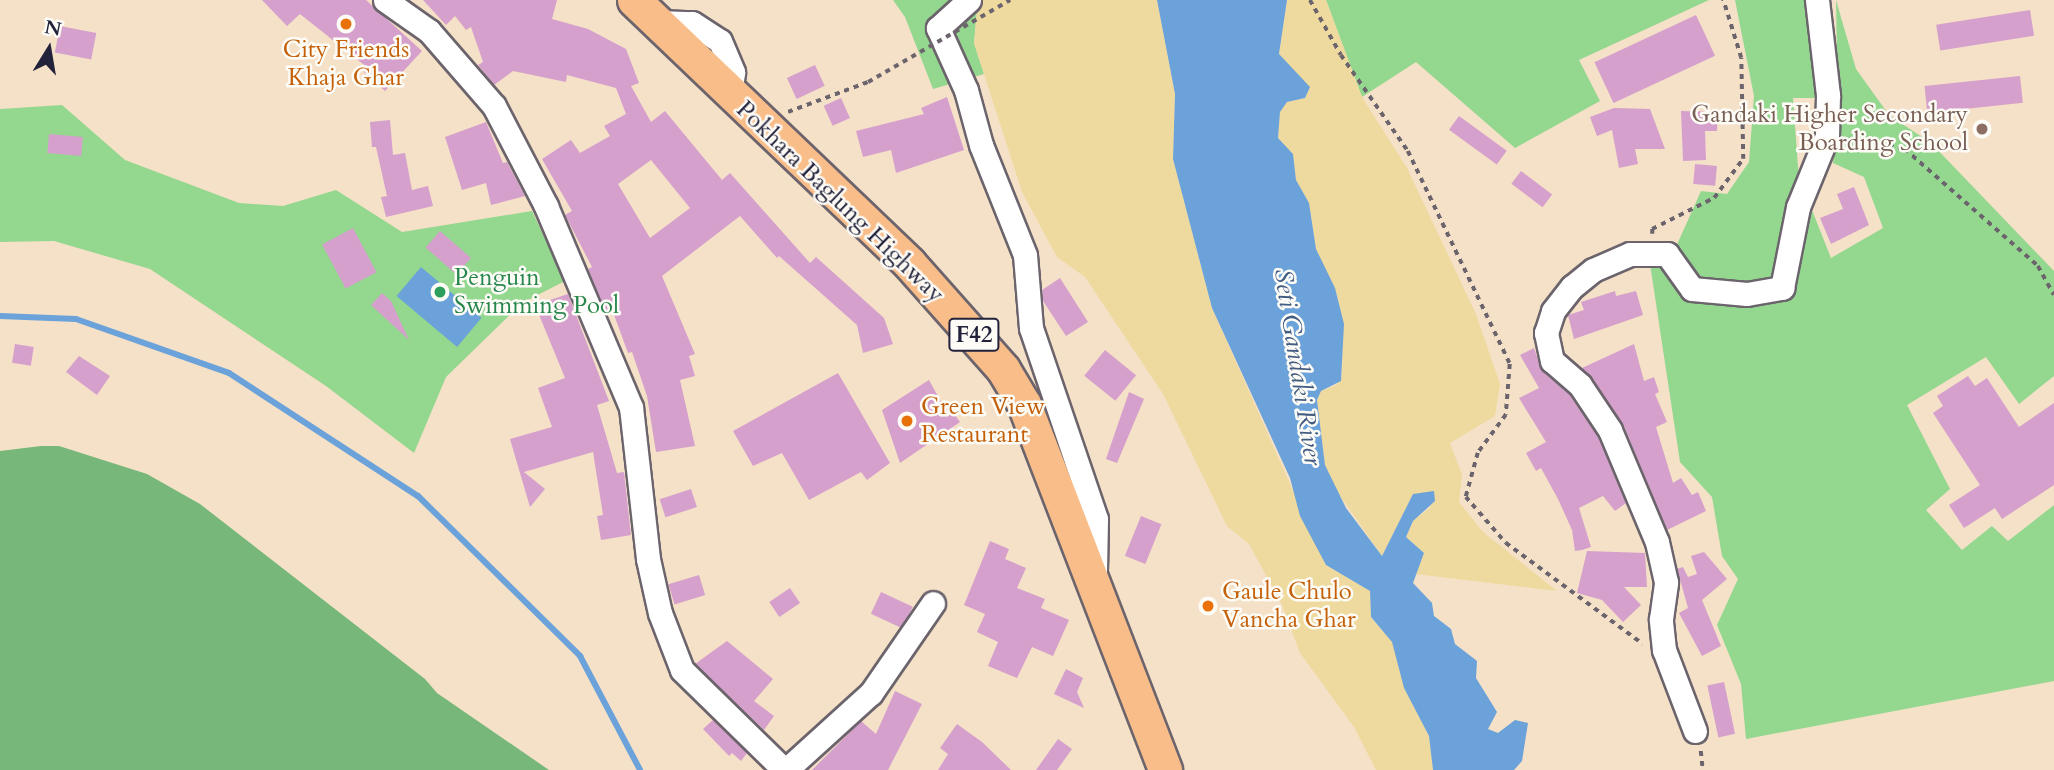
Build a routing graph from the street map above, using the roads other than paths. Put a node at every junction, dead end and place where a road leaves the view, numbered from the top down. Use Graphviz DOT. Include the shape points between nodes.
graph roads {
  1 [pos="969,0"];
  2 [pos="1817,0"];
  3 [pos="391,2"];
  4 [pos="645,11"];
  5 [pos="1094,593"];
  6 [pos="933,603"];
  7 [pos="1695,731"];
  8 [pos="785,770"];
  9 [pos="1165,770"];
  1 -- 5 [label="street" via="938,27 966,90 981,145 1025,255 1031,328 1096,519"];
  2 -- 7 [label="street" via="1828,95 1827,136 1798,207 1782,288 1747,294 1692,289 1667,254 1630,254 1593,270 1572,287 1549,319 1546,347 1552,361 1580,385 1610,430 1657,542 1666,583 1661,619 1664,650"];
  3 -- 8 [label="street" via="429,31 494,106 546,206 631,407 648,559 660,612 682,670"];
  4 -- 5 [label="highway, Pokhara Baglung Highway / F42" via="909,263 1003,369 1024,404"];
  5 -- 9 [label="highway, Pokhara Baglung Highway / F42"];
  6 -- 8 [label="street" via="871,692"];
}
